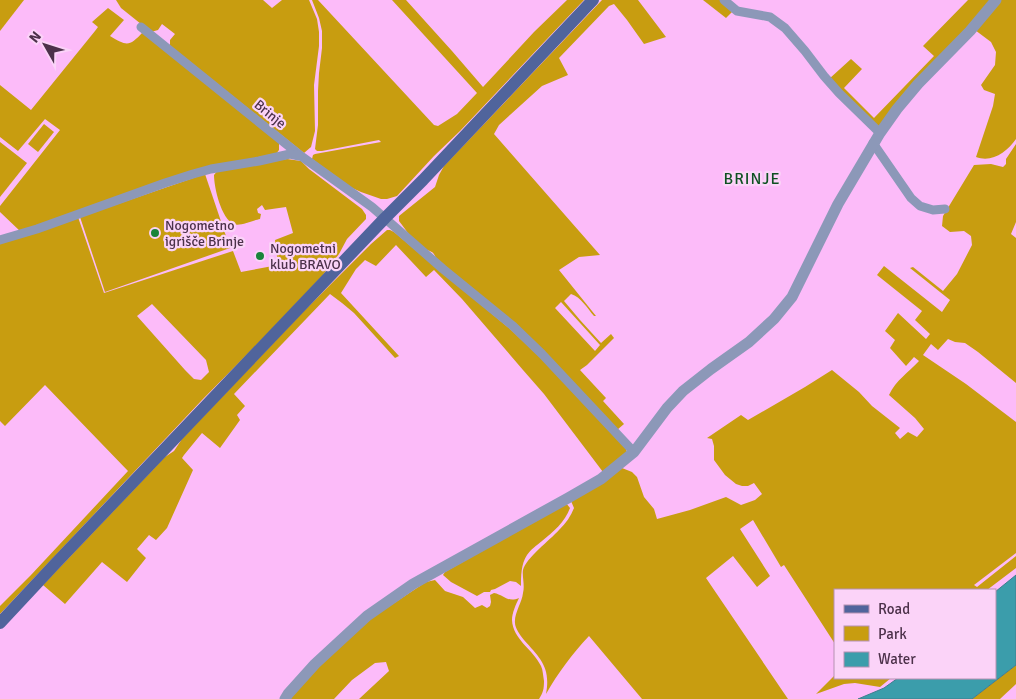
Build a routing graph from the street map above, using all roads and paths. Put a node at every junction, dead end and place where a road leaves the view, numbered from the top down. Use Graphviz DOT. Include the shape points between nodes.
graph roads {
  1 [pos="593,0"];
  2 [pos="724,0"];
  3 [pos="996,0"];
  4 [pos="141,27"];
  5 [pos="880,133"];
  6 [pos="873,143"];
  7 [pos="301,156"];
  8 [pos="945,209"];
  9 [pos="385,218"];
  10 [pos="0,240"];
  11 [pos="634,452"];
  12 [pos="0,624"];
  13 [pos="285,699"];
  1 -- 9 [label="main road"];
  2 -- 5 [label="street" via="738,11 770,17 785,28 839,93"];
  3 -- 5 [label="street" via="918,84"];
  4 -- 7 [label="street, Brinje"];
  5 -- 6 [label="street"];
  6 -- 8 [label="street" via="911,198 920,206"];
  6 -- 11 [label="street" via="838,204 792,297 749,342 683,391"];
  7 -- 9 [label="street, Brinje"];
  7 -- 10 [label="street" via="290,154 193,174"];
  9 -- 11 [label="street, Brinje" via="513,326"];
  9 -- 12 [label="main road"];
  11 -- 13 [label="street" via="600,479 413,584 367,616 315,664"];
}
